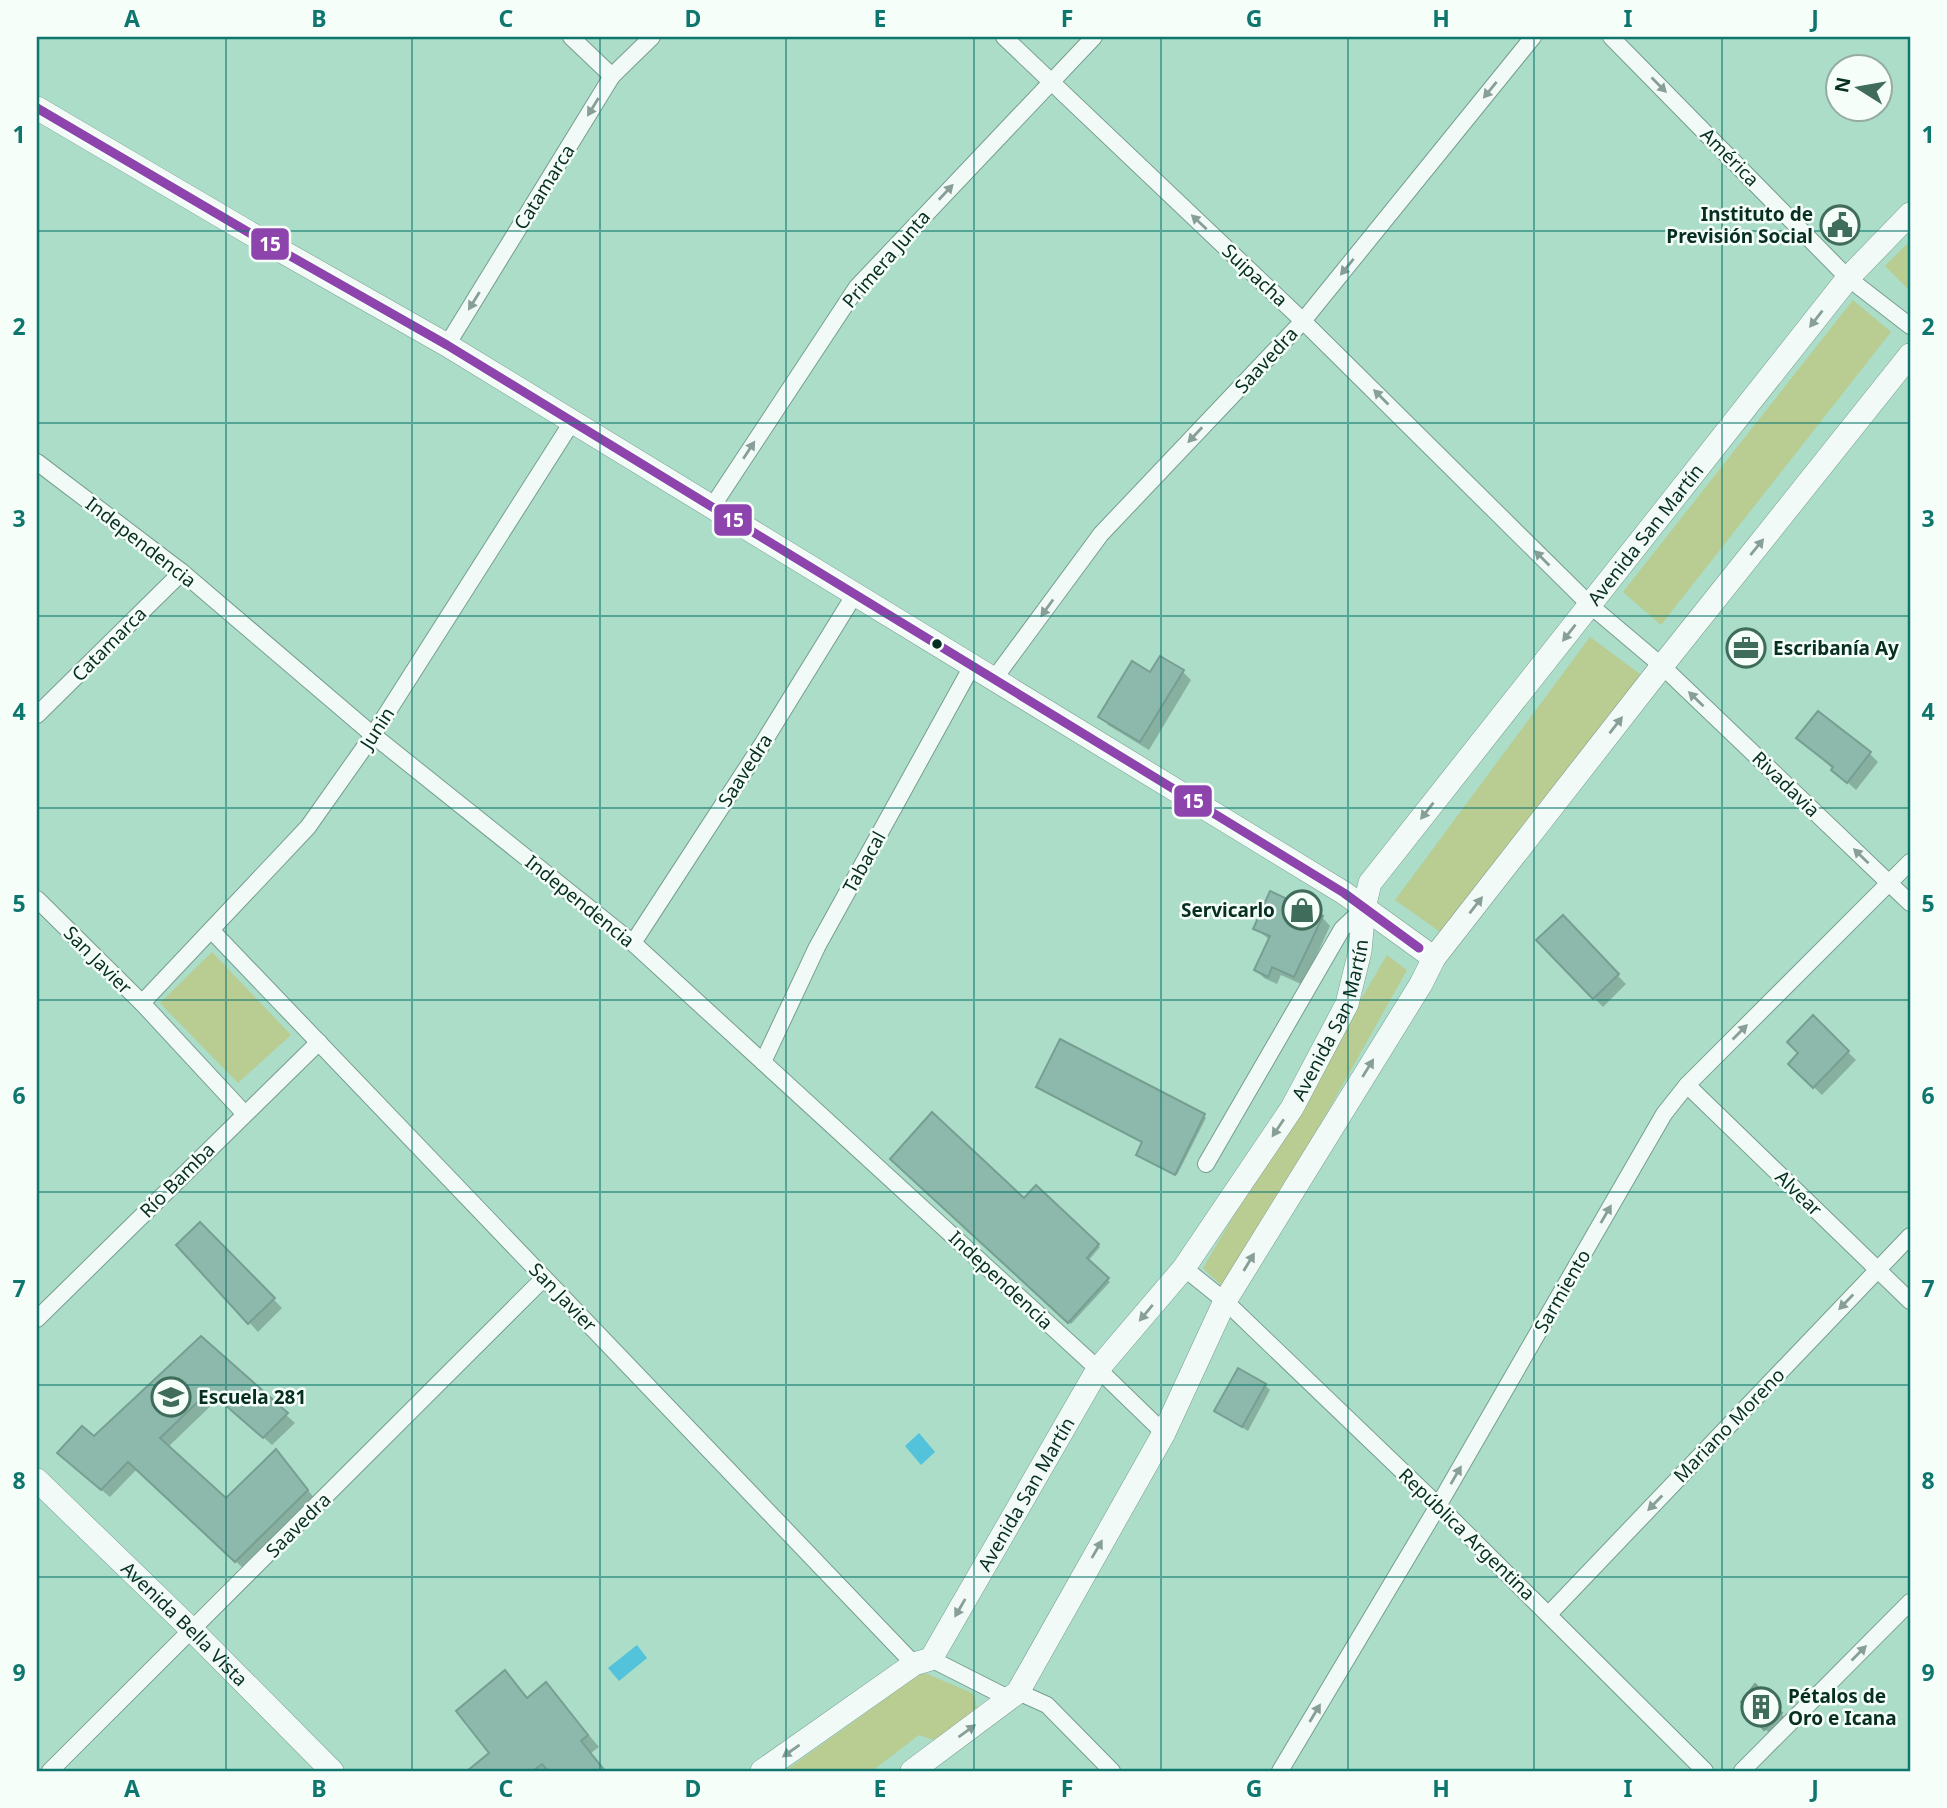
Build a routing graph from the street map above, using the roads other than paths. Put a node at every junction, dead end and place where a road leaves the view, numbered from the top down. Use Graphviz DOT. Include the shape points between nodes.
graph roads {
  1 [pos="571,37"];
  2 [pos="652,37"];
  3 [pos="1004,37"];
  4 [pos="1094,37"];
  5 [pos="1533,37"];
  6 [pos="1611,37"];
  7 [pos="612,76"];
  8 [pos="1050,81"];
  9 [pos="37,108"];
  10 [pos="1910,214"];
  11 [pos="1848,278"];
  12 [pos="1303,321"];
  13 [pos="1910,326"];
  14 [pos="447,345"];
  15 [pos="1910,355"];
  16 [pos="572,422"];
  17 [pos="37,462"];
  18 [pos="712,507"];
  19 [pos="182,572"];
  20 [pos="855,594"];
  21 [pos="1591,606"];
  22 [pos="972,666"];
  23 [pos="1662,666"];
  24 [pos="994,679"];
  25 [pos="37,715"];
  26 [pos="373,734"];
  27 [pos="1910,862"];
  28 [pos="1889,883"];
  29 [pos="37,899"];
  30 [pos="1910,903"];
  31 [pos="1364,908"];
  32 [pos="212,931"];
  33 [pos="633,943"];
  34 [pos="1434,958"];
  35 [pos="142,1003"];
  36 [pos="319,1042"];
  37 [pos="763,1062"];
  38 [pos="1687,1085"];
  39 [pos="244,1113"];
  40 [pos="1206,1164"];
  41 [pos="1910,1236"];
  42 [pos="1184,1268"];
  43 [pos="1878,1269"];
  44 [pos="544,1278"];
  45 [pos="1225,1301"];
  46 [pos="1910,1301"];
  47 [pos="37,1319"];
  48 [pos="1098,1369"];
  49 [pos="1164,1433"];
  50 [pos="37,1480"];
  51 [pos="1438,1506"];
  52 [pos="1910,1602"];
  53 [pos="1549,1614"];
  54 [pos="193,1631"];
  55 [pos="923,1661"];
  56 [pos="1014,1695"];
  57 [pos="50,1771"];
  58 [pos="332,1771"];
  59 [pos="762,1771"];
  60 [pos="912,1771"];
  61 [pos="1112,1771"];
  62 [pos="1280,1771"];
  63 [pos="1705,1771"];
  64 [pos="1742,1771"];
  1 -- 7 [label="street"];
  2 -- 7 [label="street, Catamarca"];
  3 -- 8 [label="street, Suipacha"];
  4 -- 8 [label="street, Primera Junta"];
  5 -- 12 [label="street, Saavedra, one-way"];
  6 -- 11 [label="street, América, one-way"];
  7 -- 14 [label="street, Catamarca, one-way"];
  12 -- 8 [label="street, Suipacha, one-way"];
  18 -- 8 [label="street, Primera Junta, one-way" via="856,287"];
  9 -- 14 [label="main road"];
  10 -- 11 [label="main road, Avenida San Martín"];
  11 -- 13 [label="street, América"];
  11 -- 21 [label="main road, Avenida San Martín, one-way"];
  21 -- 12 [label="street, Suipacha, one-way"];
  12 -- 24 [label="street, Saavedra, one-way" via="1101,534"];
  14 -- 16 [label="main road"];
  23 -- 15 [label="main road, one-way"];
  16 -- 18 [label="main road"];
  16 -- 26 [label="street, Junin"];
  17 -- 19 [label="street, Independencia"];
  18 -- 20 [label="main road"];
  19 -- 25 [label="street, Catamarca"];
  19 -- 26 [label="street, Independencia"];
  20 -- 22 [label="main road"];
  20 -- 33 [label="street, Saavedra"];
  21 -- 23 [label="street, Suipacha"];
  21 -- 31 [label="main road, Avenida San Martín, one-way" via="1370,883"];
  22 -- 24 [label="main road"];
  22 -- 37 [label="street, Tabacal" via="817,947"];
  28 -- 23 [label="street, Rivadavia, one-way"];
  34 -- 23 [label="main road, one-way"];
  24 -- 31 [label="main road"];
  26 -- 32 [label="street, Junin" via="308,827"];
  26 -- 33 [label="street, Independencia"];
  27 -- 28 [label="street, Sarmiento"];
  28 -- 30 [label="street, Rivadavia"];
  38 -- 28 [label="street, Sarmiento, one-way"];
  29 -- 35 [label="street, San Javier"];
  31 -- 34 [label="main road"];
  31 -- 40 [label="street" via="1342,929"];
  31 -- 42 [label="main road, Avenida San Martín, one-way" via="1348,1004 1292,1108"];
  32 -- 35 [label="street, Junin"];
  32 -- 36 [label="street, San Javier"];
  33 -- 37 [label="street, Independencia"];
  45 -- 34 [label="main road, one-way"];
  35 -- 39 [label="street, San Javier"];
  36 -- 39 [label="street, Río Bamba"];
  36 -- 44 [label="street, San Javier"];
  37 -- 48 [label="street, Independencia"];
  38 -- 43 [label="street, Alvear"];
  51 -- 38 [label="street, Sarmiento, one-way" via="1664,1114"];
  39 -- 47 [label="street, Río Bamba"];
  41 -- 43 [label="street, Mariano Moreno"];
  42 -- 45 [label="street, República Argentina"];
  42 -- 48 [label="main road, Avenida San Martín, one-way"];
  43 -- 46 [label="street, Alvear"];
  43 -- 53 [label="street, Mariano Moreno, one-way"];
  44 -- 54 [label="street, Saavedra"];
  44 -- 55 [label="street, San Javier"];
  45 -- 49 [label="main road"];
  45 -- 51 [label="street, República Argentina"];
  48 -- 49 [label="street, Independencia"];
  48 -- 55 [label="main road, Avenida San Martín, one-way"];
  56 -- 49 [label="main road, one-way"];
  50 -- 54 [label="main road, Avenida Bella Vista"];
  51 -- 53 [label="street, República Argentina"];
  62 -- 51 [label="street, Sarmiento, one-way"];
  64 -- 52 [label="street, one-way"];
  53 -- 63 [label="street, República Argentina"];
  54 -- 57 [label="street, Saavedra"];
  54 -- 58 [label="main road, Avenida Bella Vista"];
  55 -- 56 [label="street, San Javier"];
  55 -- 59 [label="main road, Avenida San Martín, one-way"];
  60 -- 56 [label="main road, one-way"];
  56 -- 61 [label="street, San Javier" via="1047,1705"];
}
